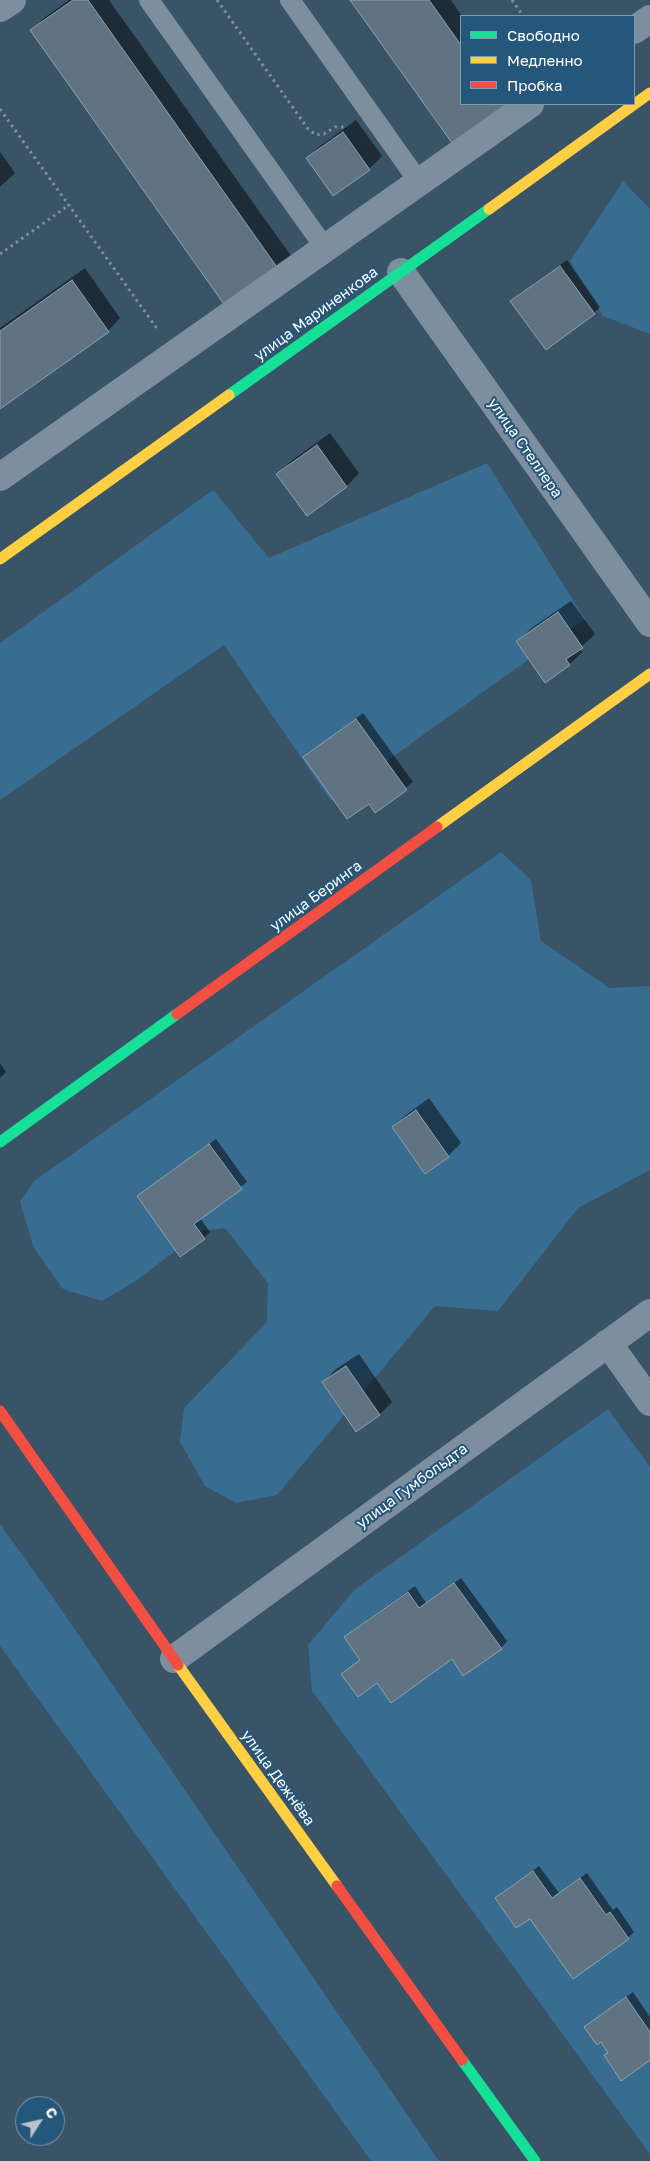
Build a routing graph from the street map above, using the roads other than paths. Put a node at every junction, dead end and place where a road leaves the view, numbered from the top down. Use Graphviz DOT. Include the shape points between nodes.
graph roads {
  1 [pos="12,0"];
  2 [pos="149,0"];
  3 [pos="290,0"];
  4 [pos="0,8"];
  5 [pos="650,19"];
  6 [pos="635,29"];
  7 [pos="650,93"];
  8 [pos="635,104"];
  9 [pos="529,105"];
  10 [pos="633,105"];
  11 [pos="419,182"];
  12 [pos="325,248"];
  13 [pos="401,272"];
  14 [pos="0,476"];
  15 [pos="0,559"];
  16 [pos="650,623"];
  17 [pos="650,674"];
  18 [pos="0,1142"];
  19 [pos="650,1313"];
  20 [pos="608,1343"];
  21 [pos="650,1402"];
  22 [pos="0,1411"];
  23 [pos="174,1659"];
  24 [pos="534,2161"];
  1 -- 4 [label="street"];
  2 -- 12 [label="lane"];
  3 -- 11 [label="lane"];
  5 -- 6 [label="street"];
  7 -- 8 [label="street, улица Мариненкова"];
  9 -- 11 [label="street"];
  10 -- 13 [label="street, улица Мариненкова"];
  11 -- 12 [label="street"];
  12 -- 14 [label="street"];
  13 -- 15 [label="street, улица Мариненкова"];
  13 -- 16 [label="street, улица Стеллера"];
  17 -- 18 [label="street, улица Беринга"];
  19 -- 20 [label="street, улица Гумбольдта"];
  20 -- 21 [label="street"];
  20 -- 23 [label="street, улица Гумбольдта"];
  22 -- 23 [label="street, улица Дежнёва"];
  23 -- 24 [label="street, улица Дежнёва"];
}
